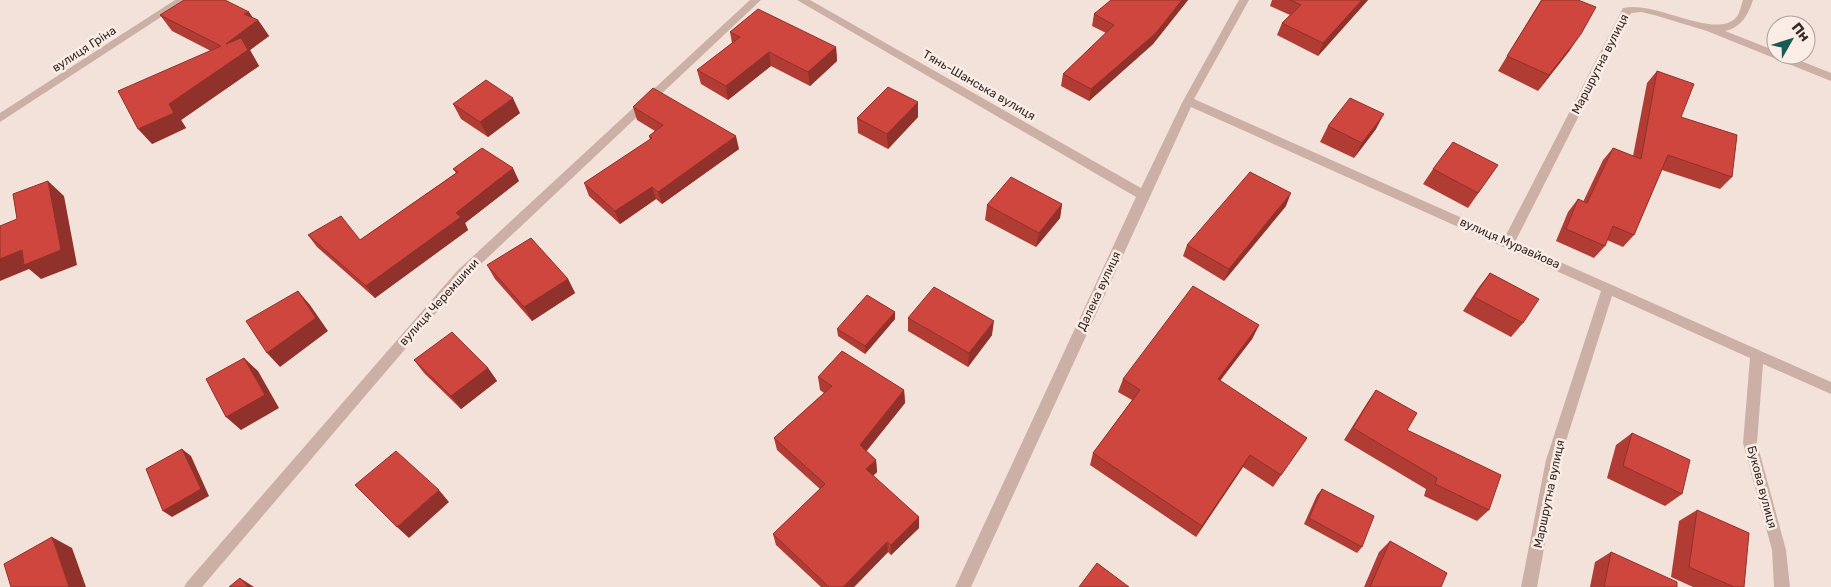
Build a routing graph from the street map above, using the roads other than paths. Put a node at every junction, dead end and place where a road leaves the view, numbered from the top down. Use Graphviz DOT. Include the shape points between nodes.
graph roads {
  1 [pos="182,0"];
  2 [pos="756,0"];
  3 [pos="802,0"];
  4 [pos="1244,0"];
  5 [pos="1748,0"];
  6 [pos="1711,29"];
  7 [pos="1831,77"];
  8 [pos="1188,101"];
  9 [pos="0,118"];
  10 [pos="1143,195"];
  11 [pos="1509,242"];
  12 [pos="1608,288"];
  13 [pos="1756,357"];
  14 [pos="1831,388"];
  15 [pos="192,587"];
  16 [pos="963,587"];
  17 [pos="1529,587"];
  18 [pos="1782,587"];
  1 -- 9 [label="street, вулиця Гріна"];
  2 -- 15 [label="street, вулиця Черемшини" via="460,275"];
  3 -- 10 [label="street, Тянь-Шанська вулиця"];
  4 -- 8 [label="street, Далека вулиця"];
  5 -- 6 [label="street" via="1742,17 1730,26"];
  6 -- 7 [label="street"];
  6 -- 11 [label="street, Маршрутна вулиця" via="1651,8 1637,6 1627,10"];
  8 -- 10 [label="street, Далека вулиця"];
  8 -- 11 [label="street, вулиця Муравйова"];
  10 -- 16 [label="street, Далека вулиця"];
  11 -- 12 [label="street, вулиця Муравйова"];
  12 -- 13 [label="street, вулиця Муравйова"];
  12 -- 17 [label="street, Маршрутна вулиця" via="1553,460"];
  13 -- 14 [label="street, вулиця Муравйова"];
  13 -- 18 [label="street, Букова вулиця" via="1750,443 1779,550"];
}
